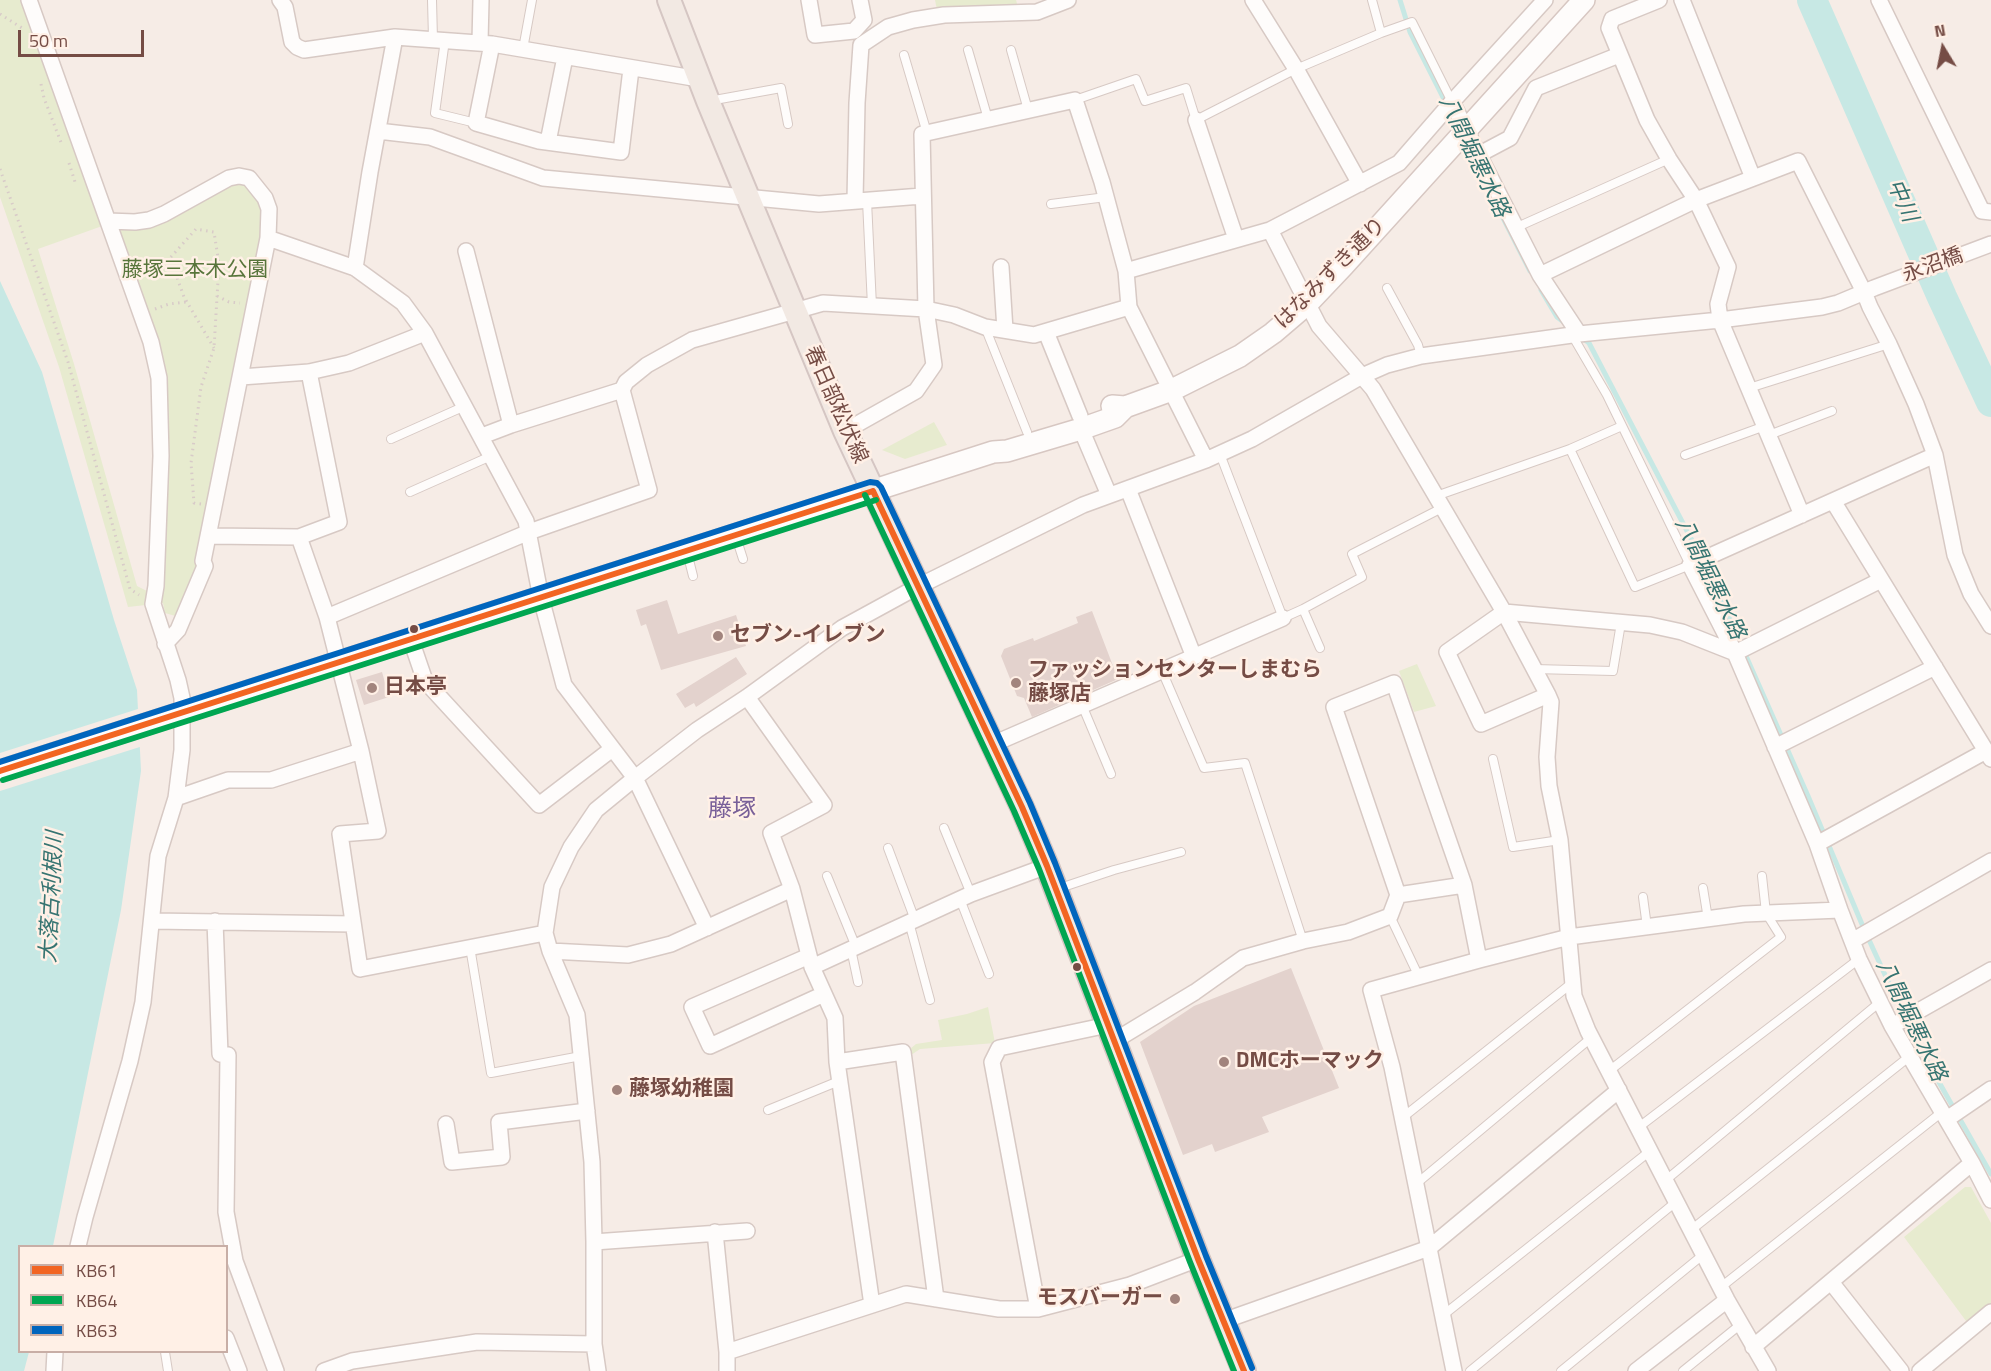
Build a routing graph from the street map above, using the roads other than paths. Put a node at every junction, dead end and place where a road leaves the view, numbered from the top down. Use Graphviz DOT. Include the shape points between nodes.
graph roads {
  1 [pos="29,0"];
  2 [pos="280,0"];
  3 [pos="432,0"];
  4 [pos="481,0"];
  5 [pos="532,0"];
  6 [pos="669,0"];
  7 [pos="809,0"];
  8 [pos="860,0"];
  9 [pos="1068,0"];
  10 [pos="1253,0"];
  11 [pos="1372,0"];
  12 [pos="1545,0"];
  13 [pos="1584,0"];
  14 [pos="1659,0"];
  15 [pos="1682,0"];
  16 [pos="1879,0"];
  17 [pos="1381,33"];
  18 [pos="395,37"];
  19 [pos="439,40"];
  20 [pos="486,43"];
  21 [pos="524,50"];
  22 [pos="968,50"];
  23 [pos="1011,50"];
  24 [pos="1619,55"];
  25 [pos="904,56"];
  26 [pos="565,57"];
  27 [pos="632,69"];
  28 [pos="1296,69"];
  29 [pos="699,79"];
  30 [pos="1075,100"];
  31 [pos="708,101"];
  32 [pos="1447,108"];
  33 [pos="1028,110"];
  34 [pos="988,119"];
  35 [pos="1196,120"];
  36 [pos="476,123"];
  37 [pos="788,124"];
  38 [pos="1468,129"];
  39 [pos="378,130"];
  40 [pos="927,133"];
  41 [pos="548,142"];
  42 [pos="1478,155"];
  43 [pos="1669,159"];
  44 [pos="1753,178"];
  45 [pos="1360,184"];
  46 [pos="747,196"];
  47 [pos="922,196"];
  48 [pos="1106,197"];
  49 [pos="861,200"];
  50 [pos="1696,200"];
  51 [pos="1051,204"];
  52 [pos="1991,212"];
  53 [pos="108,221"];
  54 [pos="1515,228"];
  55 [pos="1270,230"];
  56 [pos="268,238"];
  57 [pos="1236,239"];
  58 [pos="1991,244"];
  59 [pos="465,251"];
  60 [pos="1001,267"];
  61 [pos="356,268"];
  62 [pos="1126,271"];
  63 [pos="1540,275"];
  64 [pos="1387,288"];
  65 [pos="1869,290"];
  66 [pos="1307,304"];
  67 [pos="872,306"];
  68 [pos="1129,307"];
  69 [pos="926,309"];
  70 [pos="794,312"];
  71 [pos="1720,320"];
  72 [pos="985,327"];
  73 [pos="1005,330"];
  74 [pos="1046,332"];
  75 [pos="425,333"];
  76 [pos="1576,334"];
  77 [pos="1889,344"];
  78 [pos="1421,356"];
  79 [pos="309,372"];
  80 [pos="1362,376"];
  81 [pos="241,377"];
  82 [pos="1749,388"];
  83 [pos="621,390"];
  84 [pos="1172,390"];
  85 [pos="465,406"];
  86 [pos="1832,411"];
  87 [pos="1080,423"];
  88 [pos="511,425"];
  89 [pos="1622,426"];
  90 [pos="1767,430"];
  91 [pos="845,431"];
  92 [pos="1028,432"];
  93 [pos="482,436"];
  94 [pos="391,439"];
  95 [pos="1570,448"];
  96 [pos="993,452"];
  97 [pos="1685,455"];
  98 [pos="1935,455"];
  99 [pos="491,456"];
  100 [pos="1213,457"];
  101 [pos="1128,489"];
  102 [pos="873,491"];
  103 [pos="410,492"];
  104 [pos="1109,495"];
  105 [pos="1833,501"];
  106 [pos="1439,502"];
  107 [pos="1802,515"];
  108 [pos="530,532"];
  109 [pos="735,535"];
  110 [pos="209,536"];
  111 [pos="299,537"];
  112 [pos="686,551"];
  113 [pos="742,560"];
  114 [pos="1690,565"];
  115 [pos="693,576"];
  116 [pos="1881,580"];
  117 [pos="917,587"];
  118 [pos="541,598"];
  119 [pos="1303,609"];
  120 [pos="1504,612"];
  121 [pos="327,617"];
  122 [pos="1283,618"];
  123 [pos="1621,622"];
  124 [pos="1991,626"];
  125 [pos="411,640"];
  126 [pos="165,644"];
  127 [pos="1320,648"];
  128 [pos="1735,653"];
  129 [pos="1194,657"];
  130 [pos="339,663"];
  131 [pos="1935,667"];
  132 [pos="1534,669"];
  133 [pos="1162,671"];
  134 [pos="1548,695"];
  135 [pos="747,697"];
  136 [pos="1082,705"];
  137 [pos="181,712"];
  138 [pos="993,744"];
  139 [pos="1775,747"];
  140 [pos="612,749"];
  141 [pos="361,752"];
  142 [pos="1989,755"];
  143 [pos="1493,759"];
  144 [pos="0,771"];
  145 [pos="1111,774"];
  146 [pos="635,778"];
  147 [pos="176,798"];
  148 [pos="944,828"];
  149 [pos="1560,840"];
  150 [pos="1817,844"];
  151 [pos="888,848"];
  152 [pos="1181,852"];
  153 [pos="1991,861"];
  154 [pos="1047,866"];
  155 [pos="827,876"];
  156 [pos="1762,876"];
  157 [pos="1464,885"];
  158 [pos="1703,888"];
  159 [pos="792,889"];
  160 [pos="1056,890"];
  161 [pos="965,896"];
  162 [pos="1398,896"];
  163 [pos="1643,897"];
  164 [pos="1840,910"];
  165 [pos="1766,913"];
  166 [pos="1389,916"];
  167 [pos="1708,919"];
  168 [pos="152,921"];
  169 [pos="215,921"];
  170 [pos="912,921"];
  171 [pos="353,924"];
  172 [pos="1647,927"];
  173 [pos="707,928"];
  174 [pos="545,933"];
  175 [pos="1569,937"];
  176 [pos="1303,941"];
  177 [pos="1852,941"];
  178 [pos="470,947"];
  179 [pos="854,948"];
  180 [pos="550,951"];
  181 [pos="1859,959"];
  182 [pos="1479,960"];
  183 [pos="810,961"];
  184 [pos="1991,970"];
  185 [pos="989,974"];
  186 [pos="1419,977"];
  187 [pos="858,982"];
  188 [pos="1572,983"];
  189 [pos="824,994"];
  190 [pos="930,1000"];
  191 [pos="1880,1002"];
  192 [pos="1892,1026"];
  193 [pos="1111,1033"];
  194 [pos="1591,1038"];
  195 [pos="581,1056"];
  196 [pos="1910,1056"];
  197 [pos="837,1062"];
  198 [pos="1609,1071"];
  199 [pos="839,1081"];
  200 [pos="1991,1089"];
  201 [pos="1619,1090"];
  202 [pos="768,1110"];
  203 [pos="587,1111"];
  204 [pos="1945,1116"];
  205 [pos="1402,1118"];
  206 [pos="446,1124"];
  207 [pos="1639,1127"];
  208 [pos="1651,1150"];
  209 [pos="1972,1162"];
  210 [pos="1666,1180"];
  211 [pos="1416,1184"];
  212 [pos="1991,1200"];
  213 [pos="1677,1201"];
  214 [pos="1691,1230"];
  215 [pos="747,1231"];
  216 [pos="715,1232"];
  217 [pos="594,1242"];
  218 [pos="78,1245"];
  219 [pos="1429,1248"];
  220 [pos="1704,1254"];
  221 [pos="1198,1259"];
  222 [pos="232,1272"];
  223 [pos="1832,1282"];
  224 [pos="1724,1294"];
  225 [pos="936,1299"];
  226 [pos="872,1305"];
  227 [pos="1038,1309"];
  228 [pos="1991,1312"];
  229 [pos="1442,1316"];
  230 [pos="1223,1321"];
  231 [pos="1741,1324"];
  232 [pos="228,1343"];
  233 [pos="594,1344"];
  234 [pos="1753,1347"];
  235 [pos="727,1352"];
  236 [pos="56,1353"];
  237 [pos="165,1353"];
  238 [pos="54,1371"];
  239 [pos="168,1371"];
  240 [pos="239,1371"];
  241 [pos="276,1371"];
  242 [pos="324,1371"];
  243 [pos="598,1371"];
  244 [pos="727,1371"];
  245 [pos="1244,1371"];
  246 [pos="1454,1371"];
  247 [pos="1470,1371"];
  248 [pos="1562,1371"];
  249 [pos="1636,1371"];
  250 [pos="1683,1371"];
  251 [pos="1768,1371"];
  252 [pos="1901,1371"];
  253 [pos="1920,1371"];
  1 -- 53 [label="street"];
  2 -- 18 [label="street" via="292,42 304,50"];
  3 -- 19 [label="lane"];
  4 -- 20 [label="street"];
  5 -- 21 [label="lane"];
  6 -- 29 [label="main road, 春日部松伏線"];
  7 -- 8 [label="street" via="815,35 854,31 864,20"];
  9 -- 49 [label="street" via="1037,12 913,20 888,27 861,45 857,103"];
  10 -- 28 [label="street"];
  11 -- 17 [label="lane"];
  12 -- 32 [label="street"];
  13 -- 38 [label="street, はなみずき通り"];
  14 -- 24 [label="street" via="1612,19 1609,28"];
  15 -- 44 [label="street"];
  16 -- 52 [label="street" via="1982,212"];
  17 -- 28 [label="lane"];
  17 -- 32 [label="lane" via="1412,22"];
  18 -- 19 [label="street"];
  18 -- 39 [label="street"];
  19 -- 20 [label="street"];
  19 -- 36 [label="lane" via="435,113"];
  20 -- 21 [label="street"];
  20 -- 36 [label="street"];
  21 -- 26 [label="street"];
  22 -- 34 [label="lane"];
  23 -- 33 [label="lane"];
  24 -- 42 [label="street" via="1536,88 1510,138"];
  24 -- 43 [label="street"];
  25 -- 40 [label="lane"];
  26 -- 27 [label="street"];
  26 -- 41 [label="street"];
  27 -- 29 [label="street"];
  27 -- 41 [label="street" via="621,152"];
  28 -- 35 [label="lane"];
  28 -- 45 [label="street"];
  29 -- 31 [label="main road, 春日部松伏線"];
  30 -- 33 [label="street"];
  30 -- 35 [label="lane" via="1136,79 1145,101 1186,88"];
  30 -- 48 [label="street"];
  31 -- 37 [label="lane" via="781,88"];
  31 -- 46 [label="main road, 春日部松伏線"];
  32 -- 38 [label="street"];
  32 -- 45 [label="street" via="1399,163"];
  33 -- 34 [label="street"];
  34 -- 40 [label="street"];
  35 -- 57 [label="street"];
  36 -- 41 [label="street"];
  38 -- 42 [label="street"];
  38 -- 66 [label="street, はなみずき通り"];
  39 -- 46 [label="street" via="430,137 543,178"];
  39 -- 61 [label="street"];
  40 -- 47 [label="street" via="922,134"];
  42 -- 54 [label="street"];
  43 -- 50 [label="street"];
  43 -- 54 [label="lane"];
  44 -- 50 [label="street"];
  44 -- 65 [label="street" via="1798,161"];
  45 -- 55 [label="street"];
  46 -- 49 [label="street" via="819,204"];
  46 -- 70 [label="main road, 春日部松伏線"];
  47 -- 49 [label="street"];
  47 -- 69 [label="street"];
  48 -- 51 [label="lane"];
  48 -- 62 [label="street"];
  49 -- 67 [label="lane"];
  50 -- 63 [label="street"];
  50 -- 71 [label="street" via="1728,267 1718,304"];
  53 -- 56 [label="street" via="149,220 239,176 249,178 265,198 269,209"];
  53 -- 126 [label="street" via="142,313 159,378 160,480 153,604"];
  54 -- 63 [label="street"];
  55 -- 57 [label="street"];
  55 -- 66 [label="street"];
  56 -- 61 [label="street"];
  56 -- 81 [label="street"];
  57 -- 62 [label="street"];
  58 -- 65 [label="street, 永沼橋"];
  59 -- 88 [label="street"];
  60 -- 73 [label="street"];
  61 -- 75 [label="street" via="403,303"];
  62 -- 68 [label="street"];
  63 -- 76 [label="street"];
  64 -- 78 [label="lane"];
  65 -- 71 [label="street, 永沼橋" via="1822,307"];
  65 -- 77 [label="street" via="1870,307"];
  66 -- 80 [label="street" via="1319,326"];
  66 -- 84 [label="street, はなみずき通り" via="1240,356"];
  67 -- 69 [label="street"];
  67 -- 70 [label="street" via="823,303"];
  68 -- 74 [label="street"];
  68 -- 84 [label="street"];
  69 -- 72 [label="street"];
  69 -- 91 [label="street" via="934,365 916,391"];
  70 -- 83 [label="street" via="692,340 647,365"];
  70 -- 91 [label="main road, 春日部松伏線"];
  71 -- 76 [label="street, 永沼橋"];
  71 -- 82 [label="street"];
  72 -- 73 [label="street"];
  72 -- 92 [label="lane"];
  73 -- 74 [label="street" via="1034,335"];
  74 -- 87 [label="street"];
  75 -- 79 [label="street" via="349,363"];
  75 -- 85 [label="street"];
  76 -- 78 [label="street, 永沼橋"];
  76 -- 89 [label="lane"];
  77 -- 82 [label="lane"];
  77 -- 98 [label="street"];
  78 -- 80 [label="street, 永沼橋"];
  79 -- 81 [label="street"];
  79 -- 111 [label="street" via="339,522"];
  80 -- 100 [label="street, 永沼橋"];
  80 -- 106 [label="street" via="1373,388"];
  81 -- 110 [label="street"];
  82 -- 90 [label="street"];
  83 -- 88 [label="street"];
  83 -- 108 [label="street" via="649,490"];
  84 -- 87 [label="street, はなみずき通り" via="1125,407 1114,406"];
  84 -- 100 [label="street"];
  85 -- 93 [label="street"];
  85 -- 94 [label="lane"];
  86 -- 90 [label="lane"];
  87 -- 92 [label="street, はなみずき通り"];
  87 -- 96 [label="street, はなみずき通り" via="1007,451"];
  87 -- 104 [label="street"];
  88 -- 93 [label="street"];
  89 -- 95 [label="lane"];
  89 -- 114 [label="lane"];
  90 -- 97 [label="lane"];
  90 -- 107 [label="street"];
  91 -- 102 [label="main road, 春日部松伏線"];
  92 -- 96 [label="street, はなみずき通り" via="1004,442"];
  93 -- 99 [label="street"];
  95 -- 106 [label="lane"];
  95 -- 114 [label="lane" via="1635,587"];
  96 -- 102 [label="street, はなみずき通り"];
  98 -- 105 [label="street"];
  98 -- 124 [label="street" via="1954,555"];
  99 -- 103 [label="lane"];
  99 -- 108 [label="street"];
  100 -- 101 [label="street, 永沼橋"];
  100 -- 122 [label="lane"];
  101 -- 104 [label="street, 永沼橋"];
  101 -- 129 [label="street"];
  102 -- 109 [label="street, はなみずき通り"];
  102 -- 117 [label="main road, 春日部松伏線"];
  104 -- 117 [label="street, 永沼橋"];
  105 -- 107 [label="street"];
  105 -- 116 [label="street"];
  106 -- 119 [label="lane" via="1352,554 1362,577"];
  106 -- 120 [label="street"];
  107 -- 114 [label="street"];
  108 -- 118 [label="street"];
  108 -- 121 [label="street"];
  109 -- 112 [label="street, はなみずき通り"];
  109 -- 113 [label="lane"];
  110 -- 111 [label="street"];
  110 -- 126 [label="street" via="205,566 178,630"];
  111 -- 121 [label="street"];
  112 -- 115 [label="lane"];
  112 -- 118 [label="street, はなみずき通り"];
  114 -- 128 [label="street"];
  116 -- 128 [label="street"];
  116 -- 131 [label="street"];
  117 -- 135 [label="street, 永沼橋" via="842,628"];
  117 -- 138 [label="main road, 春日部松伏線"];
  118 -- 125 [label="street, はなみずき通り"];
  118 -- 140 [label="street" via="564,685"];
  119 -- 122 [label="lane"];
  119 -- 127 [label="lane"];
  120 -- 123 [label="street"];
  120 -- 132 [label="street"];
  120 -- 134 [label="street" via="1447,652 1481,724"];
  121 -- 130 [label="street"];
  122 -- 129 [label="street"];
  123 -- 128 [label="street" via="1682,632"];
  123 -- 132 [label="lane" via="1613,671"];
  125 -- 130 [label="street, はなみずき通り"];
  125 -- 140 [label="street" via="425,681 539,805"];
  126 -- 137 [label="street" via="178,680"];
  128 -- 139 [label="street"];
  129 -- 133 [label="street"];
  130 -- 137 [label="street, はなみずき通り"];
  130 -- 141 [label="street"];
  131 -- 139 [label="street"];
  131 -- 142 [label="street"];
  132 -- 134 [label="street"];
  133 -- 136 [label="street"];
  133 -- 176 [label="lane" via="1204,768 1245,763"];
  134 -- 149 [label="street" via="1549,786"];
  135 -- 146 [label="street, 永沼橋" via="697,729"];
  135 -- 159 [label="street" via="824,805 771,833"];
  136 -- 138 [label="street"];
  136 -- 145 [label="lane"];
  137 -- 144 [label="street, はなみずき通り"];
  137 -- 147 [label="street" via="182,750"];
  138 -- 154 [label="main road, 春日部松伏線"];
  139 -- 150 [label="street"];
  140 -- 146 [label="street"];
  141 -- 147 [label="street" via="271,780 228,780"];
  141 -- 171 [label="street" via="378,831 340,834"];
  142 -- 150 [label="street"];
  143 -- 149 [label="lane" via="1513,847"];
  146 -- 173 [label="street"];
  146 -- 174 [label="street, 永沼橋" via="596,810 571,847 552,887"];
  147 -- 168 [label="street" via="158,855"];
  148 -- 161 [label="lane"];
  149 -- 175 [label="street"];
  150 -- 164 [label="street"];
  151 -- 170 [label="lane"];
  152 -- 160 [label="lane"];
  153 -- 177 [label="street"];
  154 -- 160 [label="main road, 春日部松伏線"];
  154 -- 161 [label="street"];
  155 -- 179 [label="lane"];
  156 -- 165 [label="lane"];
  157 -- 162 [label="street"];
  157 -- 162 [label="street" via="1394,683 1334,707"];
  157 -- 182 [label="street"];
  158 -- 167 [label="lane"];
  159 -- 173 [label="street"];
  159 -- 183 [label="street"];
  160 -- 193 [label="main road, 春日部松伏線"];
  161 -- 170 [label="street"];
  161 -- 185 [label="lane"];
  162 -- 166 [label="street"];
  163 -- 172 [label="lane"];
  164 -- 165 [label="street"];
  164 -- 177 [label="street"];
  165 -- 167 [label="street"];
  165 -- 198 [label="lane" via="1781,937"];
  166 -- 176 [label="street" via="1348,932"];
  166 -- 186 [label="lane"];
  167 -- 172 [label="street"];
  168 -- 169 [label="street"];
  168 -- 218 [label="street" via="143,1002 130,1061"];
  169 -- 171 [label="street"];
  169 -- 222 [label="street" via="220,1054 228,1055 226,1212 235,1261"];
  170 -- 179 [label="street"];
  170 -- 190 [label="lane"];
  171 -- 178 [label="street" via="360,969"];
  172 -- 175 [label="street"];
  173 -- 180 [label="street" via="671,944 628,955"];
  174 -- 178 [label="street"];
  174 -- 180 [label="street"];
  175 -- 182 [label="street"];
  175 -- 188 [label="street"];
  176 -- 193 [label="street" via="1243,958 1195,992"];
  177 -- 181 [label="street"];
  178 -- 195 [label="lane" via="491,1073"];
  179 -- 183 [label="street"];
  179 -- 187 [label="lane"];
  180 -- 195 [label="street" via="577,1015"];
  181 -- 191 [label="street"];
  181 -- 207 [label="lane"];
  182 -- 186 [label="street"];
  183 -- 189 [label="street"];
  183 -- 189 [label="street" via="692,1007 710,1046"];
  184 -- 192 [label="street"];
  186 -- 205 [label="street" via="1371,990"];
  188 -- 194 [label="street"];
  188 -- 205 [label="lane"];
  189 -- 197 [label="street" via="835,1018"];
  191 -- 192 [label="street"];
  191 -- 210 [label="lane"];
  192 -- 196 [label="street"];
  193 -- 221 [label="main road, 春日部松伏線"];
  193 -- 227 [label="street" via="999,1048 992,1062"];
  194 -- 198 [label="street"];
  194 -- 211 [label="lane"];
  195 -- 203 [label="street"];
  196 -- 204 [label="street"];
  196 -- 214 [label="lane"];
  197 -- 199 [label="street"];
  197 -- 225 [label="street" via="903,1052"];
  198 -- 201 [label="street"];
  199 -- 202 [label="lane"];
  199 -- 226 [label="street"];
  200 -- 204 [label="street"];
  201 -- 207 [label="street"];
  201 -- 219 [label="street"];
  203 -- 206 [label="street" via="499,1122 502,1157 452,1162"];
  203 -- 217 [label="street"];
  204 -- 209 [label="street"];
  204 -- 224 [label="lane"];
  205 -- 211 [label="street"];
  207 -- 208 [label="street"];
  208 -- 210 [label="street"];
  208 -- 229 [label="lane"];
  209 -- 212 [label="street"];
  209 -- 223 [label="street"];
  210 -- 213 [label="street"];
  211 -- 219 [label="street"];
  213 -- 214 [label="street"];
  213 -- 247 [label="lane"];
  214 -- 220 [label="street"];
  215 -- 216 [label="street"];
  216 -- 217 [label="street"];
  216 -- 235 [label="street"];
  217 -- 233 [label="street"];
  219 -- 229 [label="street"];
  219 -- 230 [label="street"];
  220 -- 224 [label="street"];
  220 -- 248 [label="lane"];
  221 -- 227 [label="street" via="1130,1285"];
  221 -- 230 [label="main road, 春日部松伏線"];
  222 -- 241 [label="street"];
  223 -- 234 [label="street"];
  223 -- 252 [label="street"];
  224 -- 231 [label="street"];
  224 -- 249 [label="street"];
  225 -- 226 [label="street" via="906,1294"];
  225 -- 227 [label="street" via="999,1309"];
  226 -- 235 [label="street"];
  228 -- 253 [label="street"];
  229 -- 246 [label="street"];
  230 -- 245 [label="main road, 春日部松伏線"];
  231 -- 234 [label="street"];
  231 -- 250 [label="lane"];
  232 -- 240 [label="street"];
  233 -- 242 [label="street" via="477,1342 352,1362"];
  233 -- 243 [label="street"];
  234 -- 251 [label="street"];
  235 -- 244 [label="street"];
  236 -- 238 [label="street"];
  237 -- 239 [label="lane"];
}
